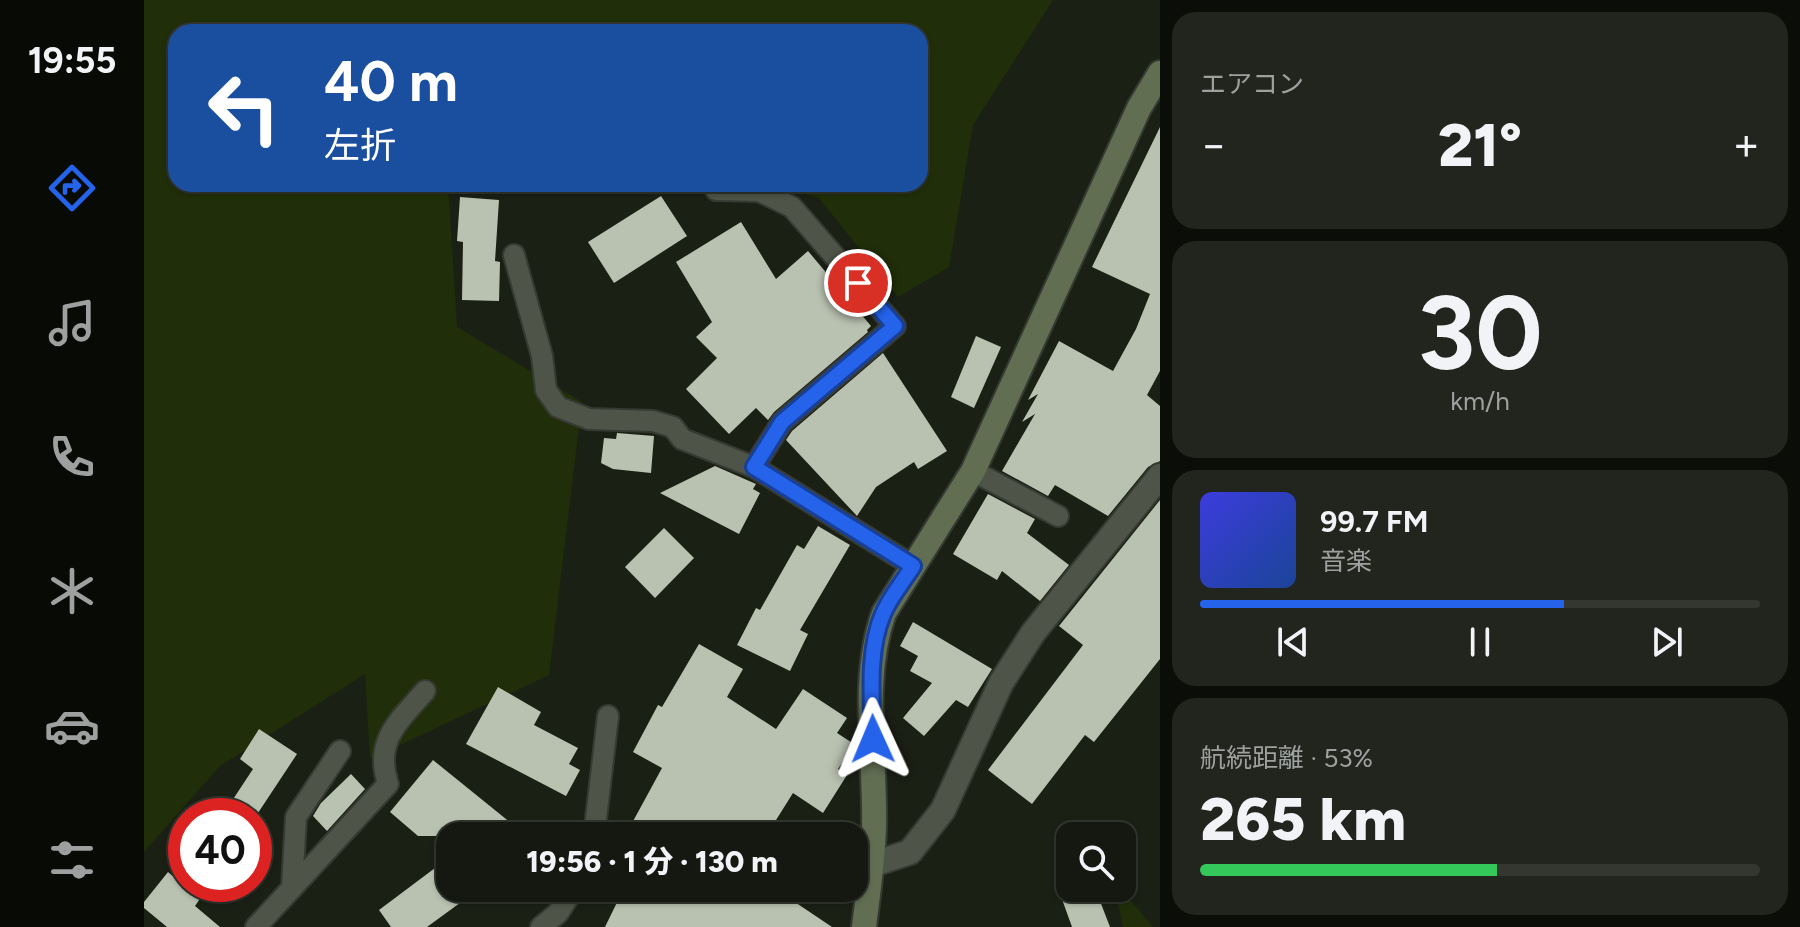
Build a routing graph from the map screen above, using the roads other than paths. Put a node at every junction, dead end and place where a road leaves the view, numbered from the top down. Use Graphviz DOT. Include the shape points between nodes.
graph roads {
  1 [pos="1160,73"];
  2 [pos="761,192"];
  3 [pos="514,255"];
  4 [pos="754,467"];
  5 [pos="973,471"];
  6 [pos="1160,476"];
  7 [pos="1058,516"];
  8 [pos="913,566"];
  9 [pos="425,691"];
  10 [pos="608,716"];
  11 [pos="340,751"];
  12 [pos="596,822"];
  13 [pos="871,865"];
  14 [pos="292,888"];
  15 [pos="565,902"];
  16 [pos="256,927"];
  17 [pos="541,927"];
  18 [pos="864,927"];
  1 -- 5 [label="street" via="1139,108"];
  2 -- 4 [label="lane" via="792,207 895,326 782,422"];
  3 -- 4 [label="lane" via="546,390 558,407 589,419 653,421 673,427 682,439"];
  4 -- 8 [label="lane"];
  5 -- 7 [label="lane"];
  5 -- 8 [label="street"];
  6 -- 13 [label="street" via="1033,633 1001,683 943,810 910,852"];
  8 -- 13 [label="street" via="876,634"];
  9 -- 14 [label="lane" via="384,747 382,766 388,784"];
  10 -- 12 [label="lane"];
  11 -- 14 [label="lane" via="296,817"];
  13 -- 18 [label="street"];
  14 -- 16 [label="lane"];
  15 -- 17 [label="lane"];
}
